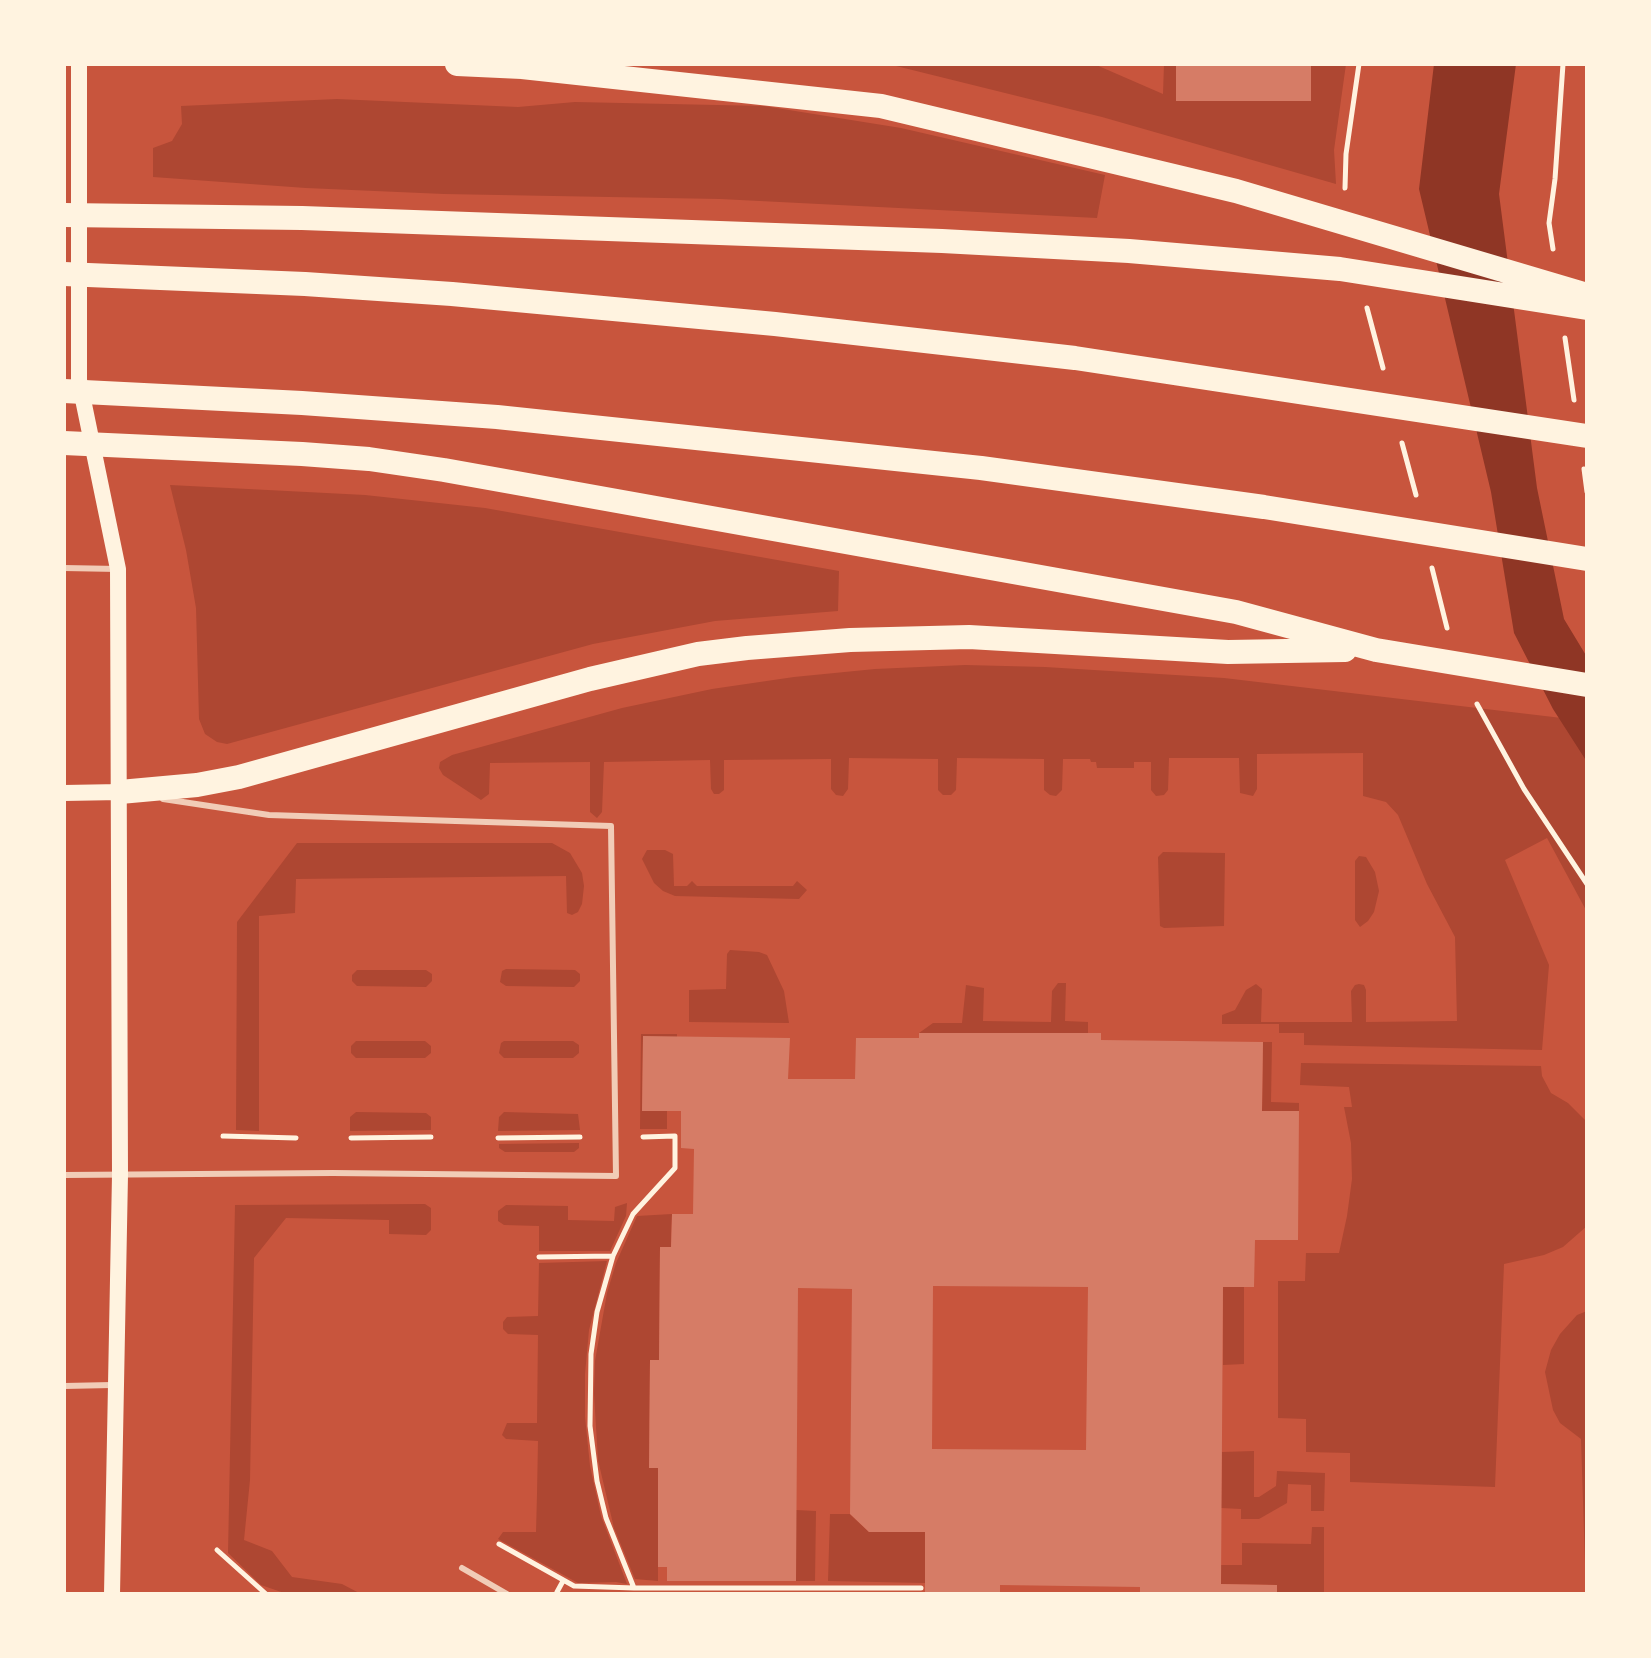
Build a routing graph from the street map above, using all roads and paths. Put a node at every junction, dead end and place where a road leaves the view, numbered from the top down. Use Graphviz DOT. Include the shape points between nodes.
graph roads {
  1 [pos="79,64"];
  2 [pos="457,64"];
  3 [pos="1359,64"];
  4 [pos="1345,193"];
  5 [pos="64,215"];
  6 [pos="64,274"];
  7 [pos="1587,295"];
  8 [pos="1365,299"];
  9 [pos="1587,308"];
  10 [pos="1383,369"];
  11 [pos="64,391"];
  12 [pos="1399,429"];
  13 [pos="1587,436"];
  14 [pos="64,443"];
  15 [pos="1417,503"];
  16 [pos="1587,559"];
  17 [pos="1431,563"];
  18 [pos="64,568"];
  19 [pos="118,569"];
  20 [pos="1448,631"];
  21 [pos="1376,650"];
  22 [pos="1587,685"];
  23 [pos="1472,691"];
  24 [pos="120,792"];
  25 [pos="64,793"];
  26 [pos="1587,884"];
  27 [pos="223,1136"];
  28 [pos="431,1137"];
  29 [pos="580,1137"];
  30 [pos="640,1137"];
  31 [pos="296,1138"];
  32 [pos="351,1138"];
  33 [pos="498,1138"];
  34 [pos="64,1175"];
  35 [pos="120,1175"];
  36 [pos="613,1256"];
  37 [pos="539,1257"];
  38 [pos="116,1385"];
  39 [pos="64,1386"];
  40 [pos="499,1544"];
  41 [pos="217,1550"];
  42 [pos="462,1568"];
  43 [pos="563,1581"];
  44 [pos="618,1586"];
  45 [pos="634,1588"];
  46 [pos="921,1588"];
  47 [pos="557,1592"];
  48 [pos="112,1594"];
  49 [pos="266,1594"];
  50 [pos="507,1594"];
  51 [pos="617,1594"];
  1 -- 19 [label="main road" via="79,380"];
  2 -- 7 [label="highway" via="881,106 1236,191"];
  3 -- 4 [label="path"];
  5 -- 9 [label="highway" via="302,218 942,241 1340,269"];
  6 -- 13 [label="highway" via="305,284 775,324 1075,358"];
  8 -- 10 [label="path"];
  11 -- 16 [label="highway" via="497,417 981,468"];
  12 -- 15 [label="path"];
  14 -- 21 [label="highway" via="369,459 514,481 1236,612"];
  17 -- 20 [label="path"];
  18 -- 19 [label="lane"];
  19 -- 24 [label="main road"];
  21 -- 22 [label="highway"];
  21 -- 24 [label="highway" via="1228,652 969,637 747,648 590,679 239,777"];
  23 -- 26 [label="path" via="1524,789"];
  24 -- 25 [label="main road"];
  24 -- 35 [label="main road"];
  24 -- 35 [label="lane" via="269,815 611,826 616,1176"];
  27 -- 31 [label="path"];
  28 -- 32 [label="path"];
  29 -- 33 [label="path"];
  30 -- 36 [label="path" via="675,1136 675,1168 633,1214"];
  34 -- 35 [label="lane"];
  35 -- 38 [label="main road"];
  36 -- 37 [label="path"];
  36 -- 45 [label="path" via="591,1354 590,1426 606,1518"];
  38 -- 39 [label="lane"];
  38 -- 48 [label="main road"];
  40 -- 43 [label="path"];
  41 -- 49 [label="path"];
  42 -- 50 [label="lane"];
  43 -- 44 [label="path"];
  43 -- 47 [label="path"];
  44 -- 45 [label="path"];
  44 -- 51 [label="path"];
  45 -- 46 [label="path"];
}
